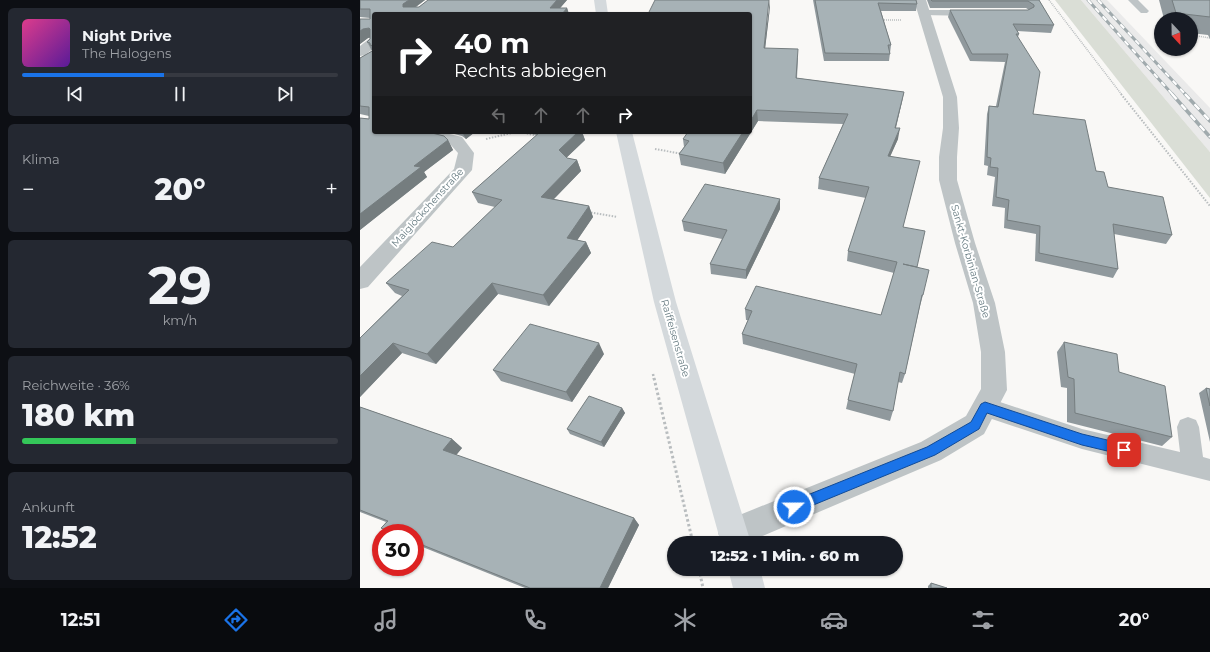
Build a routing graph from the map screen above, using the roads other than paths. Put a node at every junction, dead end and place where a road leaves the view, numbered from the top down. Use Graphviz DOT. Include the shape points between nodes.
graph roads {
  1 [pos="600,0"];
  2 [pos="1133,0"];
  3 [pos="924,11"];
  4 [pos="1144,11"];
  5 [pos="602,12"];
  6 [pos="982,13"];
  7 [pos="372,44"];
  8 [pos="360,53"];
  9 [pos="372,56"];
  10 [pos="428,134"];
  11 [pos="624,134"];
  12 [pos="360,281"];
  13 [pos="985,407"];
  14 [pos="1188,427"];
  15 [pos="1202,468"];
  16 [pos="733,536"];
  17 [pos="739,536"];
  18 [pos="746,576"];
  19 [pos="749,588"];
  1 -- 5 [label="street"];
  2 -- 4 [label="lane"];
  3 -- 6 [label="lane"];
  3 -- 13 [label="street, Sankt-Korbinian-Straße" via="950,96 948,180 984,303 993,348 994,390"];
  7 -- 8 [label="street"];
  8 -- 9 [label="lane"];
  10 -- 12 [label="street, Maiglöckchenstraße" via="456,140 466,153 463,170"];
  11 -- 16 [label="street, Raiffeisenstraße" via="665,302"];
  13 -- 15 [label="lane" via="1082,439"];
  13 -- 17 [label="street, Sankt-Korbinian-Straße" via="975,425 931,451"];
  14 -- 15 [label="lane"];
  18 -- 19 [label="street"];
}
